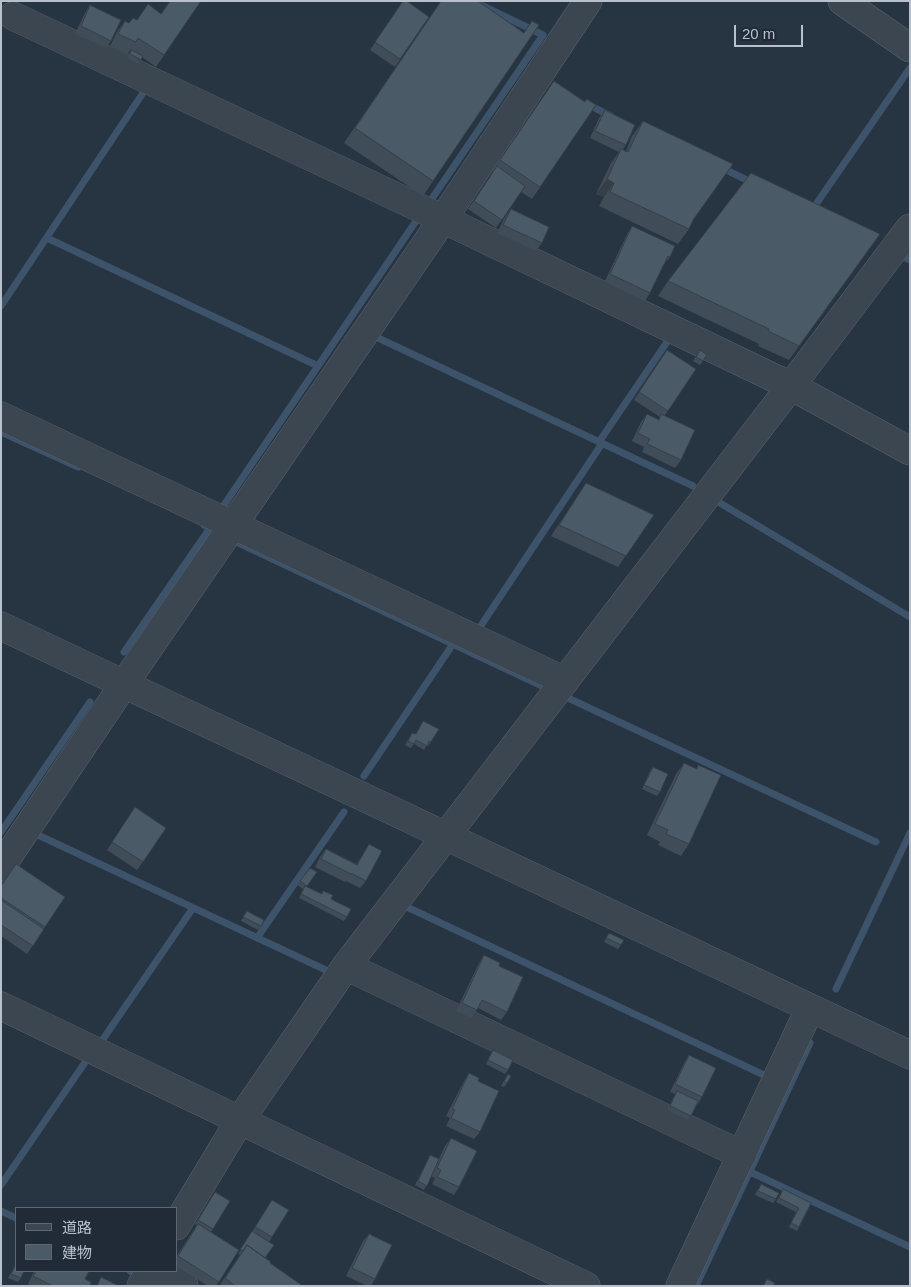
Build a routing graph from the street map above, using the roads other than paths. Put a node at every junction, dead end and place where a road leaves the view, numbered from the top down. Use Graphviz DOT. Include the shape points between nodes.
graph roads {
  1 [pos="588,1"];
  2 [pos="842,1"];
  3 [pos="12,17"];
  4 [pos="910,48"];
  5 [pos="443,219"];
  6 [pos="910,228"];
  7 [pos="791,386"];
  8 [pos="1,416"];
  9 [pos="910,452"];
  10 [pos="232,526"];
  11 [pos="1,626"];
  12 [pos="565,681"];
  13 [pos="124,684"];
  14 [pos="446,836"];
  15 [pos="1,867"];
  16 [pos="346,966"];
  17 [pos="1,1006"];
  18 [pos="810,1008"];
  19 [pos="910,1055"];
  20 [pos="240,1120"];
  21 [pos="742,1155"];
  22 [pos="178,1223"];
  23 [pos="149,1272"];
  24 [pos="163,1272"];
  25 [pos="141,1286"];
  26 [pos="184,1286"];
  27 [pos="586,1286"];
  28 [pos="680,1286"];
  1 -- 5 [label="street"];
  2 -- 4 [label="street"];
  3 -- 5 [label="street"];
  5 -- 7 [label="street"];
  5 -- 10 [label="street"];
  6 -- 7 [label="street"];
  7 -- 9 [label="street"];
  7 -- 12 [label="street"];
  8 -- 10 [label="street"];
  10 -- 12 [label="street"];
  10 -- 13 [label="street"];
  11 -- 13 [label="street"];
  12 -- 14 [label="street"];
  13 -- 14 [label="street"];
  13 -- 15 [label="street"];
  14 -- 16 [label="street"];
  14 -- 18 [label="street"];
  16 -- 20 [label="street"];
  16 -- 21 [label="street"];
  17 -- 20 [label="street"];
  18 -- 19 [label="street"];
  18 -- 21 [label="street"];
  20 -- 22 [label="street"];
  20 -- 27 [label="street"];
  21 -- 28 [label="street"];
  23 -- 25 [label="street"];
  24 -- 26 [label="street"];
}
